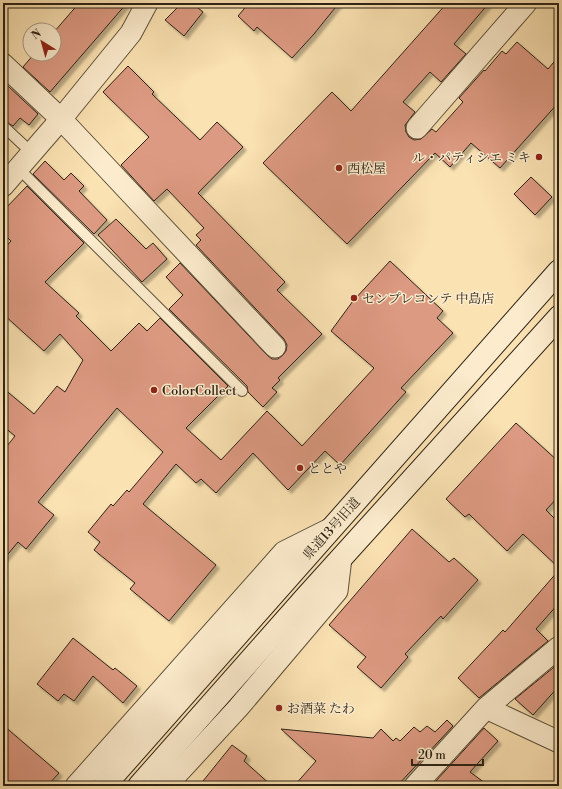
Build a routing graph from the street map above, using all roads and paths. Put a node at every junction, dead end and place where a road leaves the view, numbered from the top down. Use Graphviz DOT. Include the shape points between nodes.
graph roads {
  1 [pos="147,3"];
  2 [pos="526,3"];
  3 [pos="3,64"];
  4 [pos="61,119"];
  5 [pos="3,126"];
  6 [pos="417,128"];
  7 [pos="32,153"];
  8 [pos="18,168"];
  9 [pos="3,186"];
  10 [pos="559,271"];
  11 [pos="559,317"];
  12 [pos="275,347"];
  13 [pos="242,391"];
  14 [pos="331,529"];
  15 [pos="341,558"];
  16 [pos="559,647"];
  17 [pos="486,708"];
  18 [pos="559,742"];
  19 [pos="76,786"];
  20 [pos="104,786"];
  21 [pos="139,786"];
  22 [pos="166,786"];
  23 [pos="415,786"];
  1 -- 4 [label="street" via="131,33"];
  2 -- 6 [label="street"];
  3 -- 4 [label="street"];
  4 -- 7 [label="street"];
  4 -- 12 [label="street"];
  5 -- 7 [label="lane"];
  7 -- 8 [label="street"];
  8 -- 9 [label="street"];
  8 -- 13 [label="lane"];
  10 -- 14 [label="street, 県道13号旧道"];
  11 -- 15 [label="street"];
  14 -- 19 [label="street" via="284,552"];
  14 -- 20 [label="street, 県道13号旧道"];
  15 -- 21 [label="street"];
  15 -- 22 [label="street" via="337,591 238,708"];
  16 -- 17 [label="street"];
  17 -- 18 [label="street"];
  17 -- 23 [label="street"];
}
